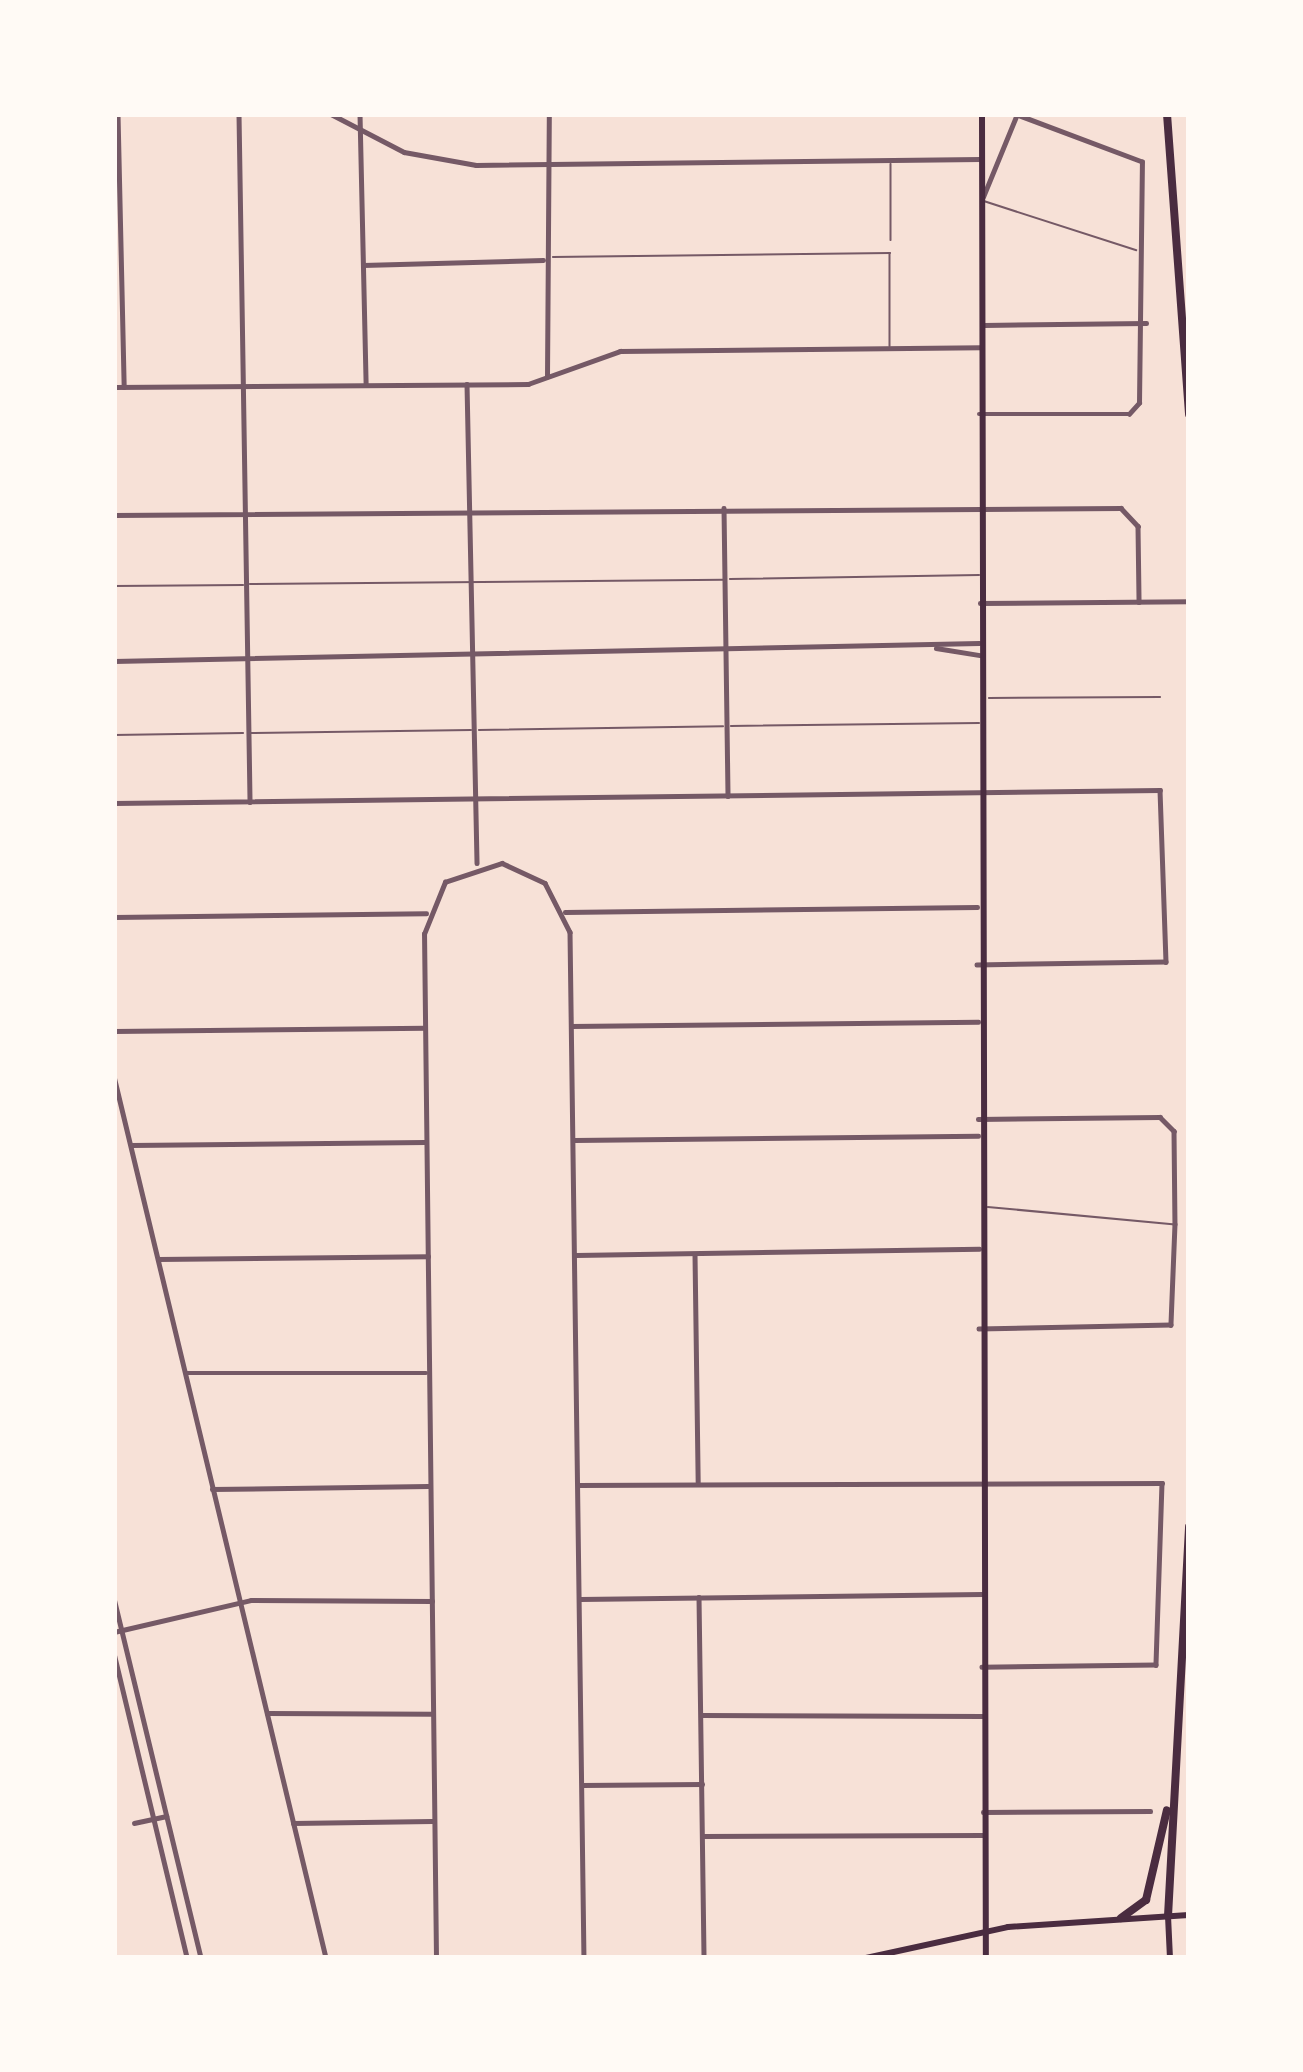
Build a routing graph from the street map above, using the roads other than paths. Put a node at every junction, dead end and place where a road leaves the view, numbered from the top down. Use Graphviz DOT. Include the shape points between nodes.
graph roads {
  1 [pos="118,114"];
  2 [pos="239,114"];
  3 [pos="331,114"];
  4 [pos="361,114"];
  5 [pos="549,114"];
  6 [pos="982,114"];
  7 [pos="1016,114"];
  8 [pos="1167,114"];
  9 [pos="361,133"];
  10 [pos="980,159"];
  11 [pos="891,160"];
  12 [pos="541,164"];
  13 [pos="980,201"];
  14 [pos="891,240"];
  15 [pos="1145,253"];
  16 [pos="543,260"];
  17 [pos="363,265"];
  18 [pos="1146,323"];
  19 [pos="981,325"];
  20 [pos="890,347"];
  21 [pos="981,347"];
  22 [pos="548,380"];
  23 [pos="366,385"];
  24 [pos="467,385"];
  25 [pos="246,386"];
  26 [pos="124,387"];
  27 [pos="114,388"];
  28 [pos="979,414"];
  29 [pos="1189,414"];
  30 [pos="979,506"];
  31 [pos="724,508"];
  32 [pos="472,511"];
  33 [pos="247,513"];
  34 [pos="114,515"];
  35 [pos="979,575"];
  36 [pos="725,580"];
  37 [pos="476,582"];
  38 [pos="248,584"];
  39 [pos="114,586"];
  40 [pos="1188,601"];
  41 [pos="1139,602"];
  42 [pos="980,603"];
  43 [pos="979,643"];
  44 [pos="936,648"];
  45 [pos="724,651"];
  46 [pos="475,655"];
  47 [pos="979,655"];
  48 [pos="249,658"];
  49 [pos="114,661"];
  50 [pos="1160,697"];
  51 [pos="979,698"];
  52 [pos="979,723"];
  53 [pos="727,726"];
  54 [pos="476,730"];
  55 [pos="249,733"];
  56 [pos="114,735"];
  57 [pos="978,792"];
  58 [pos="728,796"];
  59 [pos="477,799"];
  60 [pos="250,802"];
  61 [pos="114,803"];
  62 [pos="477,863"];
  63 [pos="977,907"];
  64 [pos="566,912"];
  65 [pos="427,913"];
  66 [pos="114,917"];
  67 [pos="977,965"];
  68 [pos="978,1022"];
  69 [pos="571,1026"];
  70 [pos="425,1028"];
  71 [pos="114,1031"];
  72 [pos="114,1076"];
  73 [pos="978,1119"];
  74 [pos="978,1136"];
  75 [pos="574,1140"];
  76 [pos="427,1142"];
  77 [pos="131,1145"];
  78 [pos="978,1208"];
  79 [pos="1175,1224"];
  80 [pos="979,1249"];
  81 [pos="695,1254"];
  82 [pos="576,1255"];
  83 [pos="428,1256"];
  84 [pos="158,1259"];
  85 [pos="979,1328"];
  86 [pos="186,1373"];
  87 [pos="429,1373"];
  88 [pos="980,1479"];
  89 [pos="698,1483"];
  90 [pos="578,1485"];
  91 [pos="430,1486"];
  92 [pos="212,1489"];
  93 [pos="1189,1527"];
  94 [pos="982,1594"];
  95 [pos="699,1597"];
  96 [pos="114,1598"];
  97 [pos="580,1599"];
  98 [pos="432,1601"];
  99 [pos="240,1602"];
  100 [pos="117,1631"];
  101 [pos="114,1653"];
  102 [pos="982,1667"];
  103 [pos="267,1713"];
  104 [pos="433,1714"];
  105 [pos="701,1715"];
  106 [pos="982,1716"];
  107 [pos="702,1784"];
  108 [pos="582,1785"];
  109 [pos="1171,1798"];
  110 [pos="1150,1811"];
  111 [pos="983,1813"];
  112 [pos="166,1816"];
  113 [pos="153,1819"];
  114 [pos="434,1821"];
  115 [pos="134,1823"];
  116 [pos="293,1823"];
  117 [pos="983,1835"];
  118 [pos="703,1837"];
  119 [pos="1168,1916"];
  120 [pos="1186,1916"];
  121 [pos="1121,1918"];
  122 [pos="984,1932"];
  123 [pos="187,1958"];
  124 [pos="201,1958"];
  125 [pos="326,1958"];
  126 [pos="436,1958"];
  127 [pos="584,1958"];
  128 [pos="704,1958"];
  129 [pos="866,1958"];
  130 [pos="986,1958"];
  131 [pos="1170,1958"];
  1 -- 26 [label="street"];
  2 -- 25 [label="street"];
  3 -- 9 [label="street"];
  4 -- 9 [label="street"];
  5 -- 12 [label="street"];
  6 -- 10 [label="main road"];
  7 -- 13 [label="street"];
  7 -- 15 [label="street" via="1142,162"];
  8 -- 29 [label="highway"];
  9 -- 12 [label="street" via="450,163"];
  9 -- 17 [label="street"];
  10 -- 11 [label="street"];
  10 -- 13 [label="main road"];
  11 -- 12 [label="street"];
  11 -- 14 [label="lane"];
  12 -- 16 [label="street"];
  13 -- 15 [label="lane"];
  13 -- 19 [label="main road"];
  15 -- 18 [label="street"];
  16 -- 17 [label="street"];
  16 -- 20 [label="lane" via="890,253"];
  16 -- 22 [label="street"];
  17 -- 23 [label="street"];
  18 -- 19 [label="street"];
  18 -- 28 [label="street" via="1129,414"];
  19 -- 21 [label="main road"];
  20 -- 21 [label="street"];
  20 -- 22 [label="street" via="620,351"];
  21 -- 28 [label="main road"];
  22 -- 24 [label="street"];
  23 -- 24 [label="street"];
  23 -- 25 [label="street"];
  24 -- 32 [label="street"];
  25 -- 26 [label="street"];
  25 -- 33 [label="street"];
  26 -- 27 [label="street"];
  28 -- 30 [label="main road"];
  30 -- 31 [label="street"];
  30 -- 35 [label="main road"];
  30 -- 41 [label="street" via="1133,514"];
  31 -- 32 [label="street"];
  31 -- 36 [label="street"];
  32 -- 33 [label="street"];
  32 -- 37 [label="street"];
  33 -- 34 [label="street"];
  33 -- 38 [label="street"];
  35 -- 36 [label="lane"];
  35 -- 42 [label="main road"];
  36 -- 37 [label="lane"];
  36 -- 45 [label="street"];
  37 -- 38 [label="lane"];
  37 -- 46 [label="street"];
  38 -- 39 [label="lane"];
  38 -- 48 [label="street"];
  40 -- 41 [label="street"];
  41 -- 42 [label="street"];
  42 -- 43 [label="main road"];
  43 -- 44 [label="street"];
  43 -- 47 [label="main road"];
  44 -- 45 [label="street"];
  44 -- 47 [label="street"];
  45 -- 46 [label="street"];
  45 -- 53 [label="street"];
  46 -- 48 [label="street"];
  46 -- 54 [label="street"];
  47 -- 51 [label="main road"];
  48 -- 49 [label="street"];
  48 -- 55 [label="street"];
  50 -- 51 [label="lane"];
  51 -- 52 [label="main road"];
  52 -- 53 [label="lane"];
  52 -- 57 [label="main road"];
  53 -- 54 [label="lane"];
  53 -- 58 [label="street"];
  54 -- 55 [label="lane"];
  54 -- 59 [label="street"];
  55 -- 56 [label="lane"];
  55 -- 60 [label="street"];
  57 -- 58 [label="street"];
  57 -- 63 [label="main road"];
  57 -- 67 [label="street" via="1160,790 1166,962"];
  58 -- 59 [label="street"];
  59 -- 60 [label="street"];
  59 -- 62 [label="street"];
  60 -- 61 [label="street"];
  62 -- 64 [label="street" via="533,876"];
  62 -- 65 [label="street" via="445,882"];
  63 -- 64 [label="street"];
  63 -- 67 [label="main road"];
  64 -- 69 [label="street"];
  65 -- 66 [label="street"];
  65 -- 70 [label="street"];
  67 -- 68 [label="main road"];
  68 -- 69 [label="street"];
  68 -- 73 [label="main road"];
  69 -- 75 [label="street"];
  70 -- 71 [label="street"];
  70 -- 76 [label="street"];
  72 -- 77 [label="street"];
  73 -- 74 [label="main road"];
  73 -- 79 [label="street" via="1169,1122"];
  74 -- 75 [label="street"];
  74 -- 78 [label="main road"];
  75 -- 82 [label="street"];
  76 -- 77 [label="street"];
  76 -- 83 [label="street"];
  77 -- 84 [label="street"];
  78 -- 79 [label="lane"];
  78 -- 80 [label="main road"];
  79 -- 85 [label="street" via="1172,1325"];
  80 -- 81 [label="street"];
  80 -- 85 [label="main road"];
  81 -- 82 [label="street"];
  81 -- 89 [label="street"];
  82 -- 90 [label="street"];
  83 -- 84 [label="street"];
  83 -- 87 [label="street"];
  84 -- 86 [label="street"];
  85 -- 88 [label="main road"];
  86 -- 87 [label="street"];
  86 -- 92 [label="street"];
  87 -- 91 [label="street"];
  88 -- 89 [label="street"];
  88 -- 94 [label="main road"];
  88 -- 102 [label="street" via="1155,1481 1166,1488 1156,1665"];
  89 -- 90 [label="street"];
  90 -- 97 [label="street"];
  91 -- 92 [label="street"];
  91 -- 98 [label="street"];
  92 -- 99 [label="street"];
  93 -- 109 [label="highway"];
  94 -- 95 [label="street"];
  94 -- 102 [label="main road"];
  95 -- 97 [label="street"];
  95 -- 105 [label="street"];
  96 -- 100 [label="street"];
  97 -- 108 [label="street"];
  98 -- 99 [label="street"];
  98 -- 104 [label="street"];
  99 -- 100 [label="street"];
  99 -- 103 [label="street"];
  100 -- 112 [label="street"];
  101 -- 113 [label="street"];
  102 -- 106 [label="main road"];
  103 -- 104 [label="street"];
  103 -- 116 [label="street"];
  104 -- 114 [label="street"];
  105 -- 106 [label="street"];
  105 -- 107 [label="street"];
  106 -- 111 [label="main road"];
  107 -- 108 [label="street"];
  107 -- 118 [label="street"];
  108 -- 127 [label="street"];
  109 -- 119 [label="highway"];
  109 -- 121 [label="highway" via="1146,1900"];
  110 -- 111 [label="street"];
  111 -- 117 [label="main road"];
  112 -- 113 [label="street"];
  112 -- 124 [label="street"];
  113 -- 115 [label="street"];
  113 -- 123 [label="street"];
  114 -- 116 [label="street"];
  114 -- 126 [label="street"];
  116 -- 125 [label="street"];
  117 -- 118 [label="street"];
  117 -- 122 [label="main road"];
  118 -- 128 [label="street"];
  119 -- 120 [label="main road"];
  119 -- 121 [label="main road"];
  119 -- 131 [label="main road"];
  121 -- 122 [label="main road"];
  122 -- 129 [label="main road"];
  122 -- 130 [label="main road"];
}
